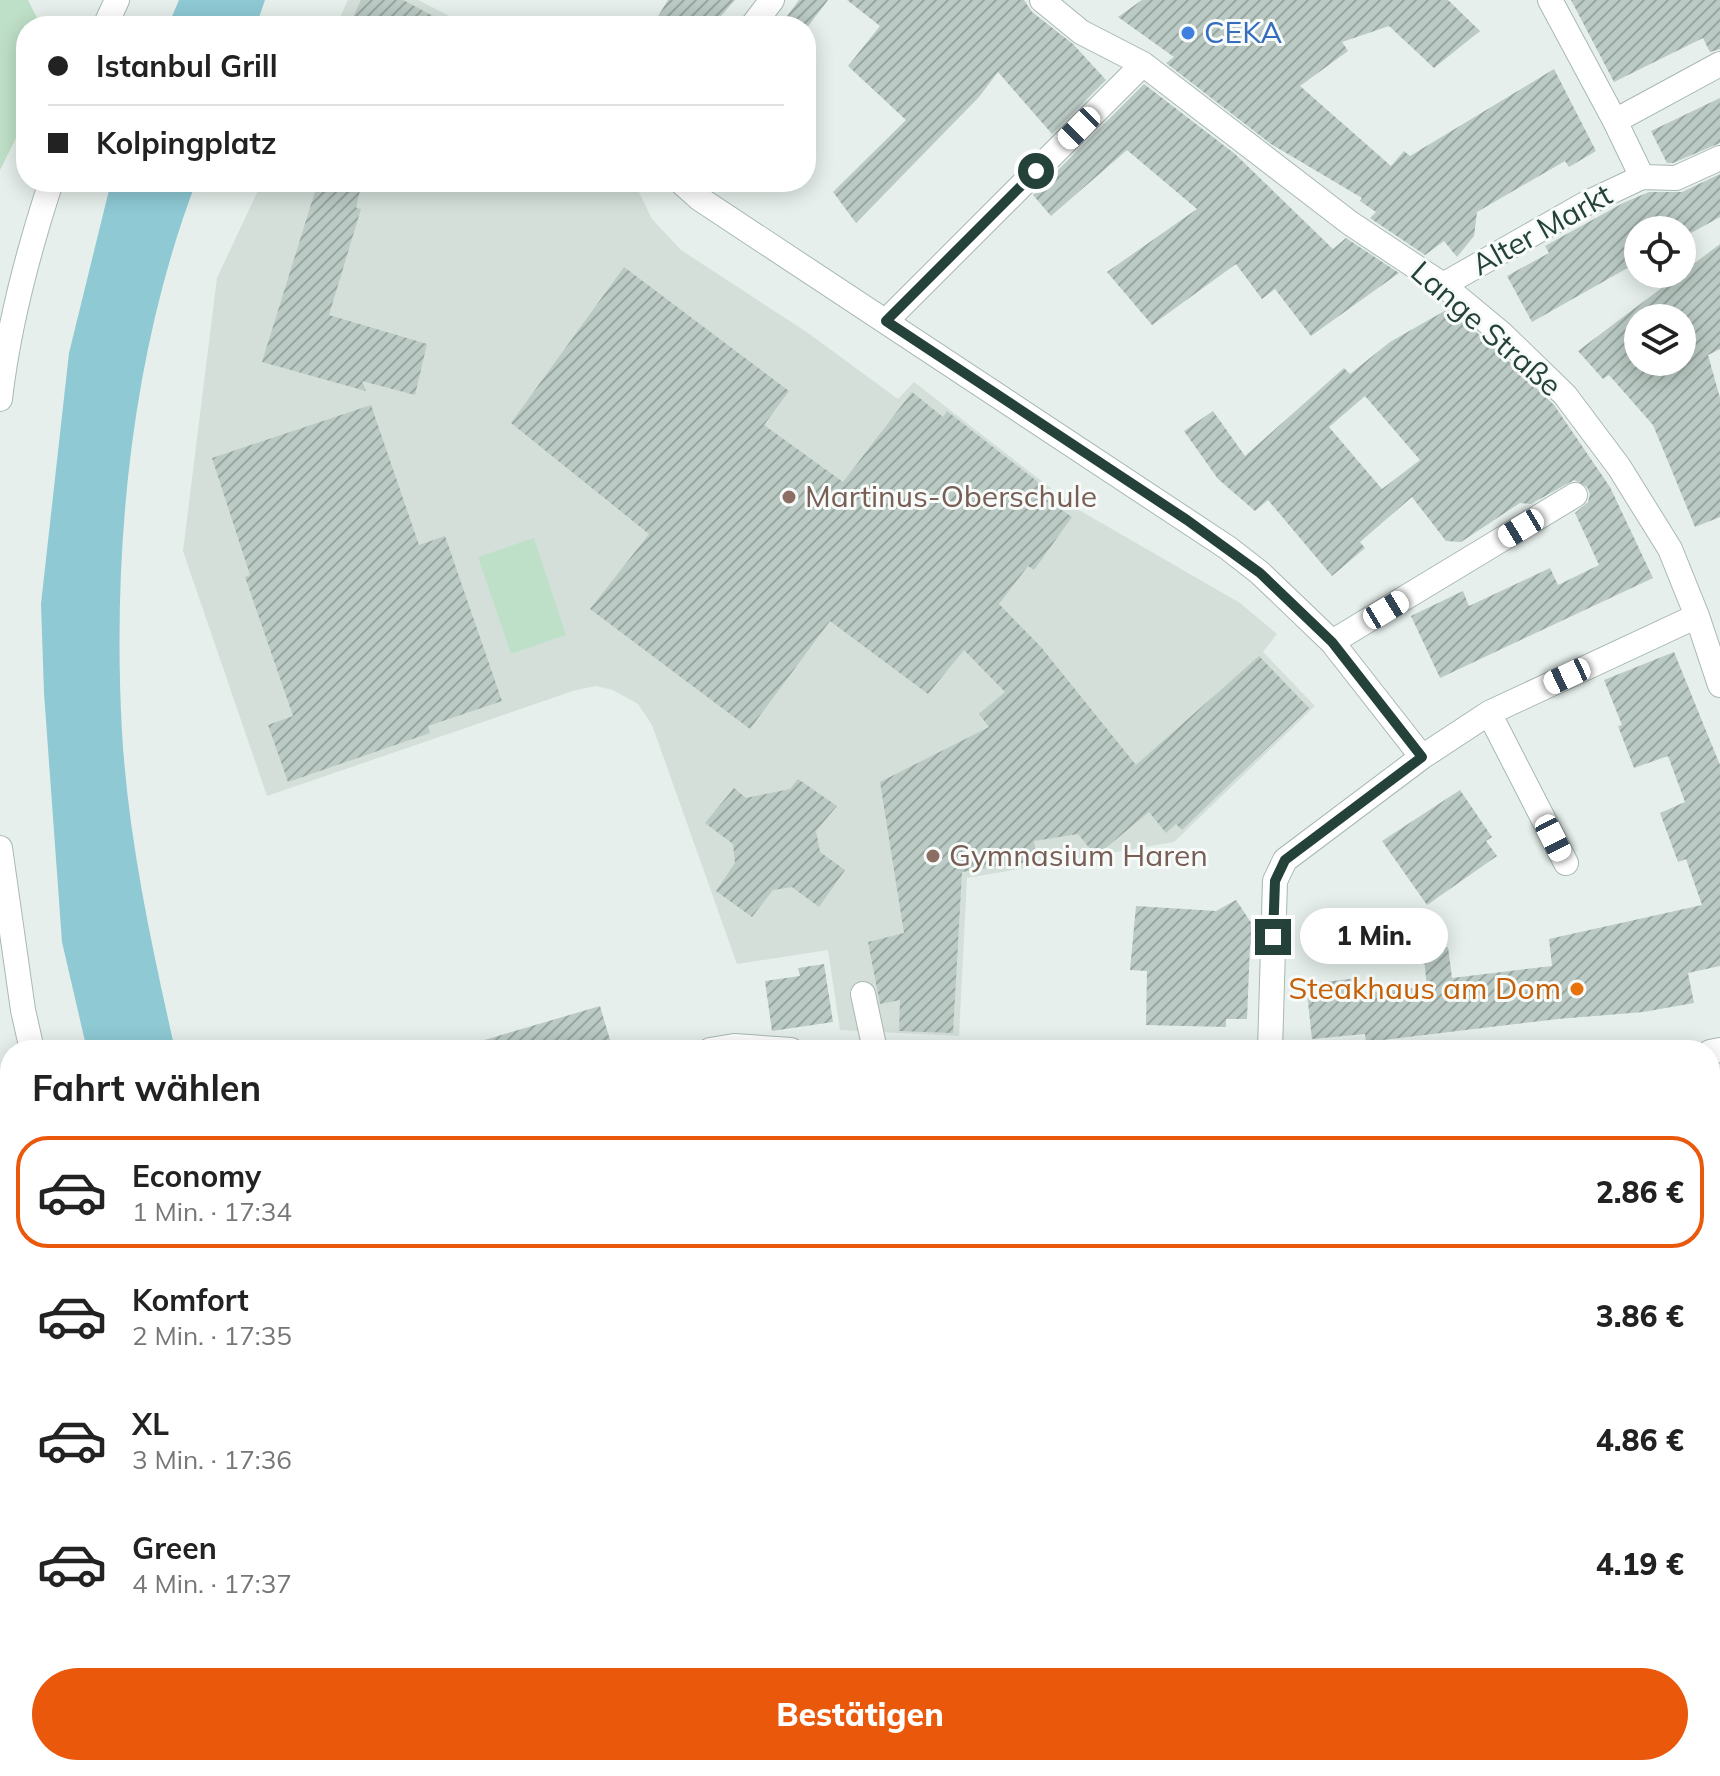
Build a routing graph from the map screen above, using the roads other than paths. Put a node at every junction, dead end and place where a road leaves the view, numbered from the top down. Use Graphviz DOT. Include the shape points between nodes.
graph roads {
  1 [pos="772,0"];
  2 [pos="1042,0"];
  3 [pos="1550,0"];
  4 [pos="760,16"];
  5 [pos="1143,64"];
  6 [pos="1720,64"];
  7 [pos="1615,121"];
  8 [pos="1720,158"];
  9 [pos="1642,177"];
  10 [pos="48,192"];
  11 [pos="692,192"];
  12 [pos="1443,285"];
  13 [pos="886,321"];
  14 [pos="0,399"];
  15 [pos="1575,495"];
  16 [pos="1697,616"];
  17 [pos="1332,642"];
  18 [pos="1720,685"];
  19 [pos="1489,713"];
  20 [pos="1422,757"];
  21 [pos="0,848"];
  22 [pos="1566,863"];
  23 [pos="863,994"];
  24 [pos="30,1040"];
  25 [pos="873,1040"];
  26 [pos="1270,1040"];
  1 -- 4 [label="street"];
  2 -- 5 [label="street, Lange Straße" via="1081,32"];
  3 -- 7 [label="street, Alter Markt"];
  5 -- 12 [label="street, Lange Straße" via="1338,214"];
  5 -- 13 [label="street"];
  6 -- 7 [label="street"];
  7 -- 9 [label="street, Alter Markt"];
  8 -- 9 [label="street, Alter Markt" via="1676,178"];
  9 -- 12 [label="street, Alter Markt"];
  10 -- 14 [label="street" via="4,363"];
  11 -- 13 [label="street"];
  12 -- 16 [label="street, Lange Straße" via="1565,395 1649,512"];
  13 -- 17 [label="street" via="1228,548"];
  15 -- 17 [label="street"];
  16 -- 18 [label="street, Lange Straße"];
  16 -- 19 [label="street"];
  17 -- 20 [label="street"];
  19 -- 20 [label="street"];
  19 -- 22 [label="street"];
  20 -- 26 [label="street" via="1285,860 1275,881"];
  21 -- 24 [label="street"];
  23 -- 25 [label="street"];
}
